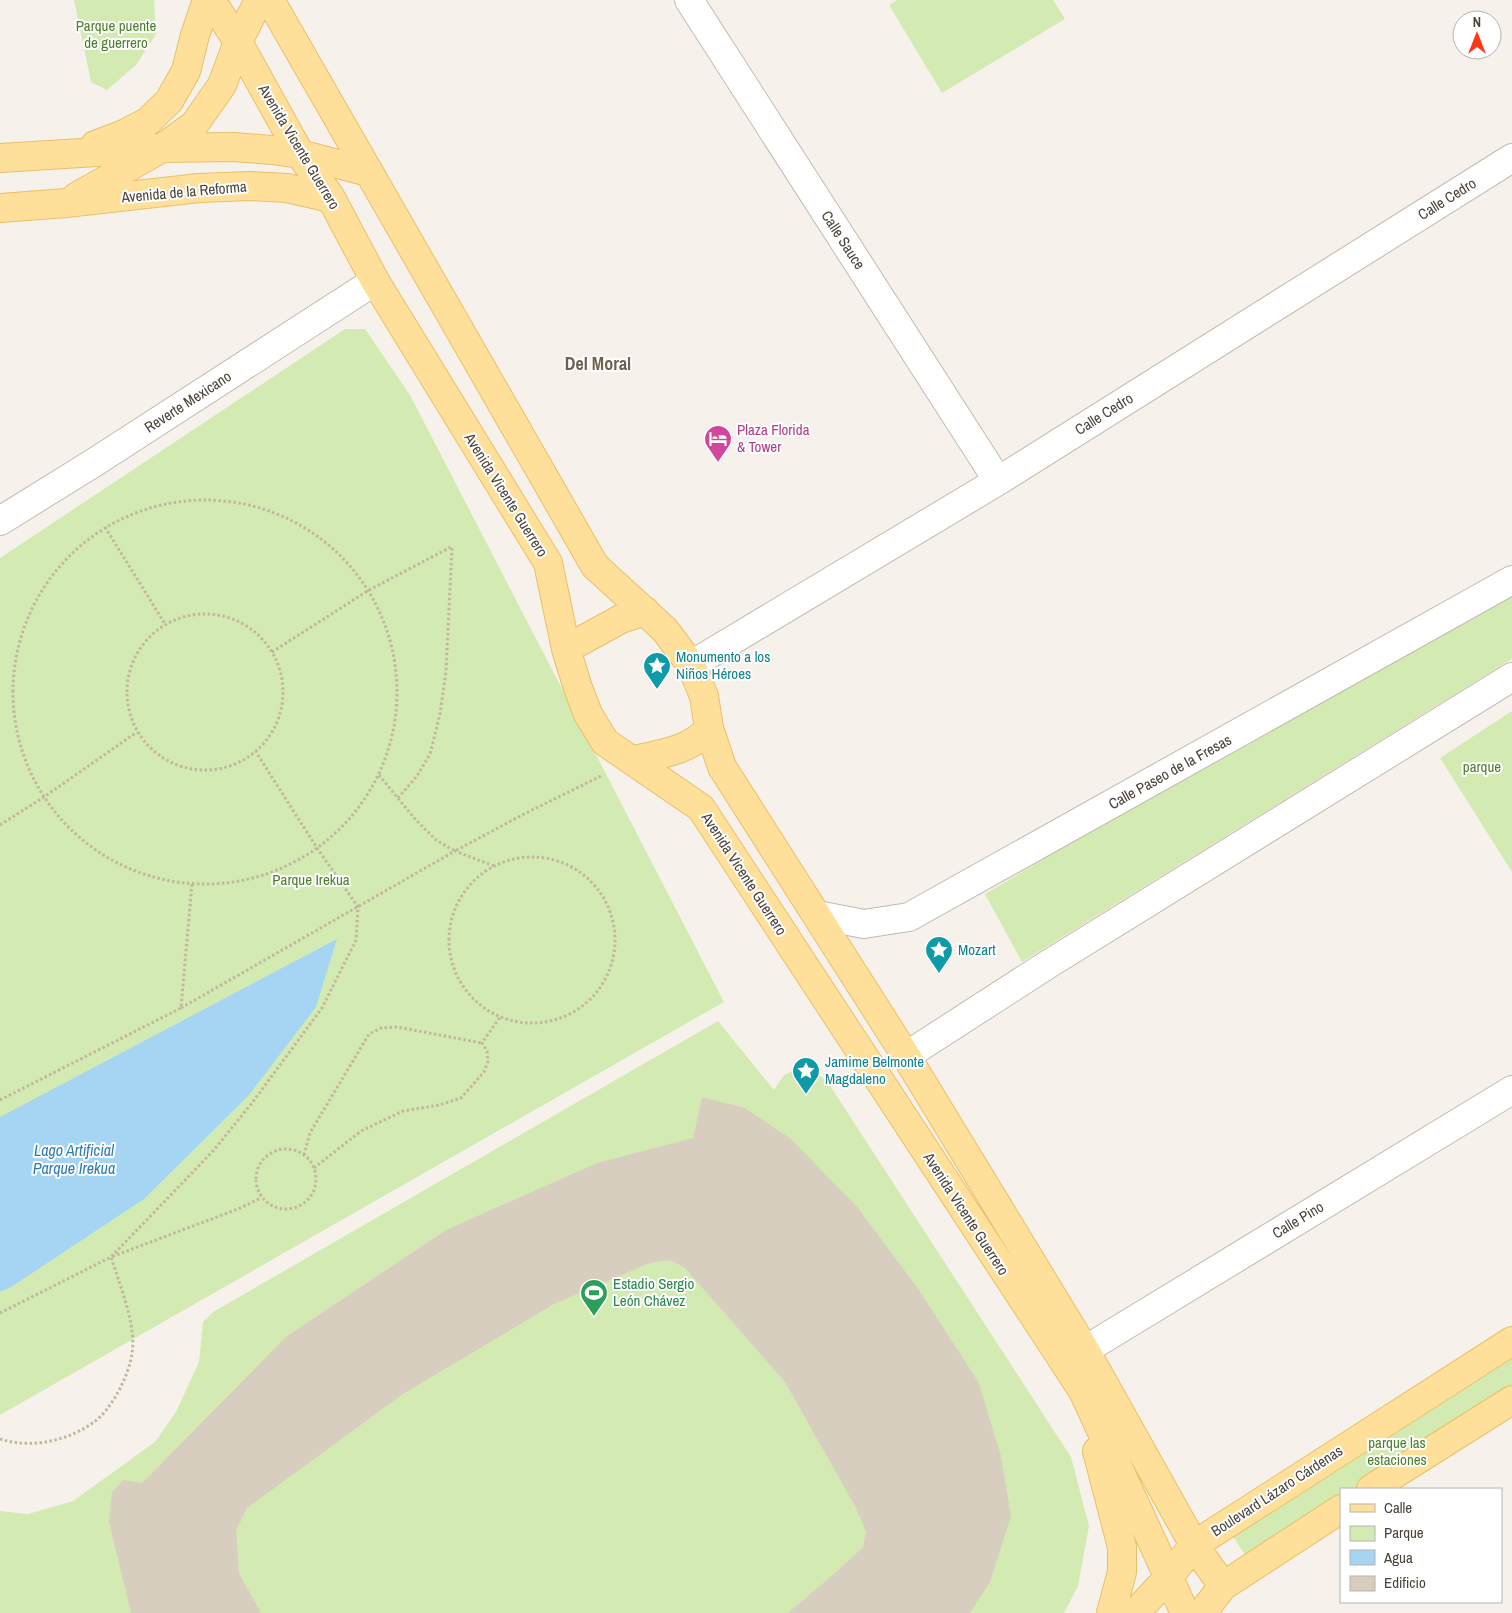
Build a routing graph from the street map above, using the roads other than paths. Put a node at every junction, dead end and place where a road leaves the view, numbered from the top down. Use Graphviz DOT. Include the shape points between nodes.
graph roads {
  1 [pos="207,0"];
  2 [pos="211,0"];
  3 [pos="259,0"];
  4 [pos="270,0"];
  5 [pos="689,0"];
  6 [pos="238,42"];
  7 [pos="162,148"];
  8 [pos="68,154"];
  9 [pos="300,154"];
  10 [pos="0,158"];
  11 [pos="1512,158"];
  12 [pos="368,172"];
  13 [pos="331,198"];
  14 [pos="66,203"];
  15 [pos="0,208"];
  16 [pos="375,281"];
  17 [pos="998,481"];
  18 [pos="0,521"];
  19 [pos="1512,580"];
  20 [pos="644,611"];
  21 [pos="566,649"];
  22 [pos="692,665"];
  23 [pos="1512,677"];
  24 [pos="710,728"];
  25 [pos="633,760"];
  26 [pos="817,915"];
  27 [pos="906,1056"];
  28 [pos="1512,1090"];
  29 [pos="1512,1341"];
  30 [pos="1085,1350"];
  31 [pos="1082,1391"];
  32 [pos="1512,1400"];
  33 [pos="1373,1488"];
  34 [pos="1340,1510"];
  35 [pos="1194,1545"];
  36 [pos="1168,1578"];
  37 [pos="1223,1586"];
  38 [pos="1111,1613"];
  39 [pos="1135,1613"];
  40 [pos="1185,1613"];
  41 [pos="1202,1613"];
  1 -- 8 [label="main road, Avenida de la Reforma" via="186,71 169,101 147,122"];
  2 -- 6 [label="main road, Avenida Vicente Guerrero"];
  3 -- 6 [label="main road, Avenida de la Reforma"];
  4 -- 12 [label="main road, Avenida Vicente Guerrero"];
  5 -- 17 [label="street, Calle Sauce"];
  6 -- 7 [label="main road, Avenida de la Reforma" via="222,85 194,125"];
  6 -- 9 [label="main road, Avenida Vicente Guerrero"];
  7 -- 8 [label="main road, Avenida de la Reforma"];
  7 -- 9 [label="main road, Avenida de la Reforma" via="232,147"];
  7 -- 14 [label="main road, Avenida de la Reforma"];
  8 -- 10 [label="main road, Avenida de la Reforma"];
  9 -- 12 [label="main road, Avenida de la Reforma"];
  9 -- 13 [label="main road, Avenida Vicente Guerrero"];
  11 -- 17 [label="street, Calle Cedro"];
  12 -- 20 [label="main road, Avenida Vicente Guerrero" via="595,566"];
  13 -- 14 [label="main road, Avenida de la Reforma" via="287,188 250,186 199,188"];
  13 -- 16 [label="main road, Avenida Vicente Guerrero"];
  14 -- 15 [label="main road, Avenida de la Reforma"];
  16 -- 18 [label="street, Reverte Mexicano"];
  16 -- 21 [label="main road, Avenida Vicente Guerrero" via="548,564"];
  17 -- 22 [label="street, Calle Cedro"];
  19 -- 26 [label="street, Calle Paseo de la Fresas" via="909,917 864,924"];
  20 -- 21 [label="main road" via="621,619"];
  20 -- 22 [label="main road, Avenida Vicente Guerrero" via="665,630"];
  21 -- 25 [label="main road, Avenida Vicente Guerrero" via="588,714 605,742"];
  22 -- 24 [label="main road, Avenida Vicente Guerrero" via="704,696"];
  23 -- 27 [label="street"];
  24 -- 25 [label="main road" via="704,736 689,744"];
  24 -- 26 [label="main road, Avenida Vicente Guerrero" via="722,767"];
  25 -- 31 [label="main road, Avenida Vicente Guerrero" via="701,808"];
  26 -- 27 [label="main road, Avenida Vicente Guerrero"];
  27 -- 30 [label="main road, Avenida Vicente Guerrero"];
  28 -- 30 [label="street, Calle Pino"];
  29 -- 35 [label="main road, Boulevard Lázaro Cárdenas"];
  30 -- 35 [label="main road, Avenida Vicente Guerrero"];
  31 -- 36 [label="main road, Avenida Vicente Guerrero"];
  31 -- 38 [label="main road" via="1122,1547 1122,1572"];
  32 -- 33 [label="main road"];
  34 -- 37 [label="main road"];
  35 -- 36 [label="main road, Boulevard Lázaro Cárdenas"];
  35 -- 37 [label="main road, Avenida Vicente Guerrero"];
  36 -- 39 [label="main road, Boulevard Lázaro Cárdenas"];
  36 -- 40 [label="main road, Avenida Vicente Guerrero"];
  37 -- 41 [label="main road"];
}
